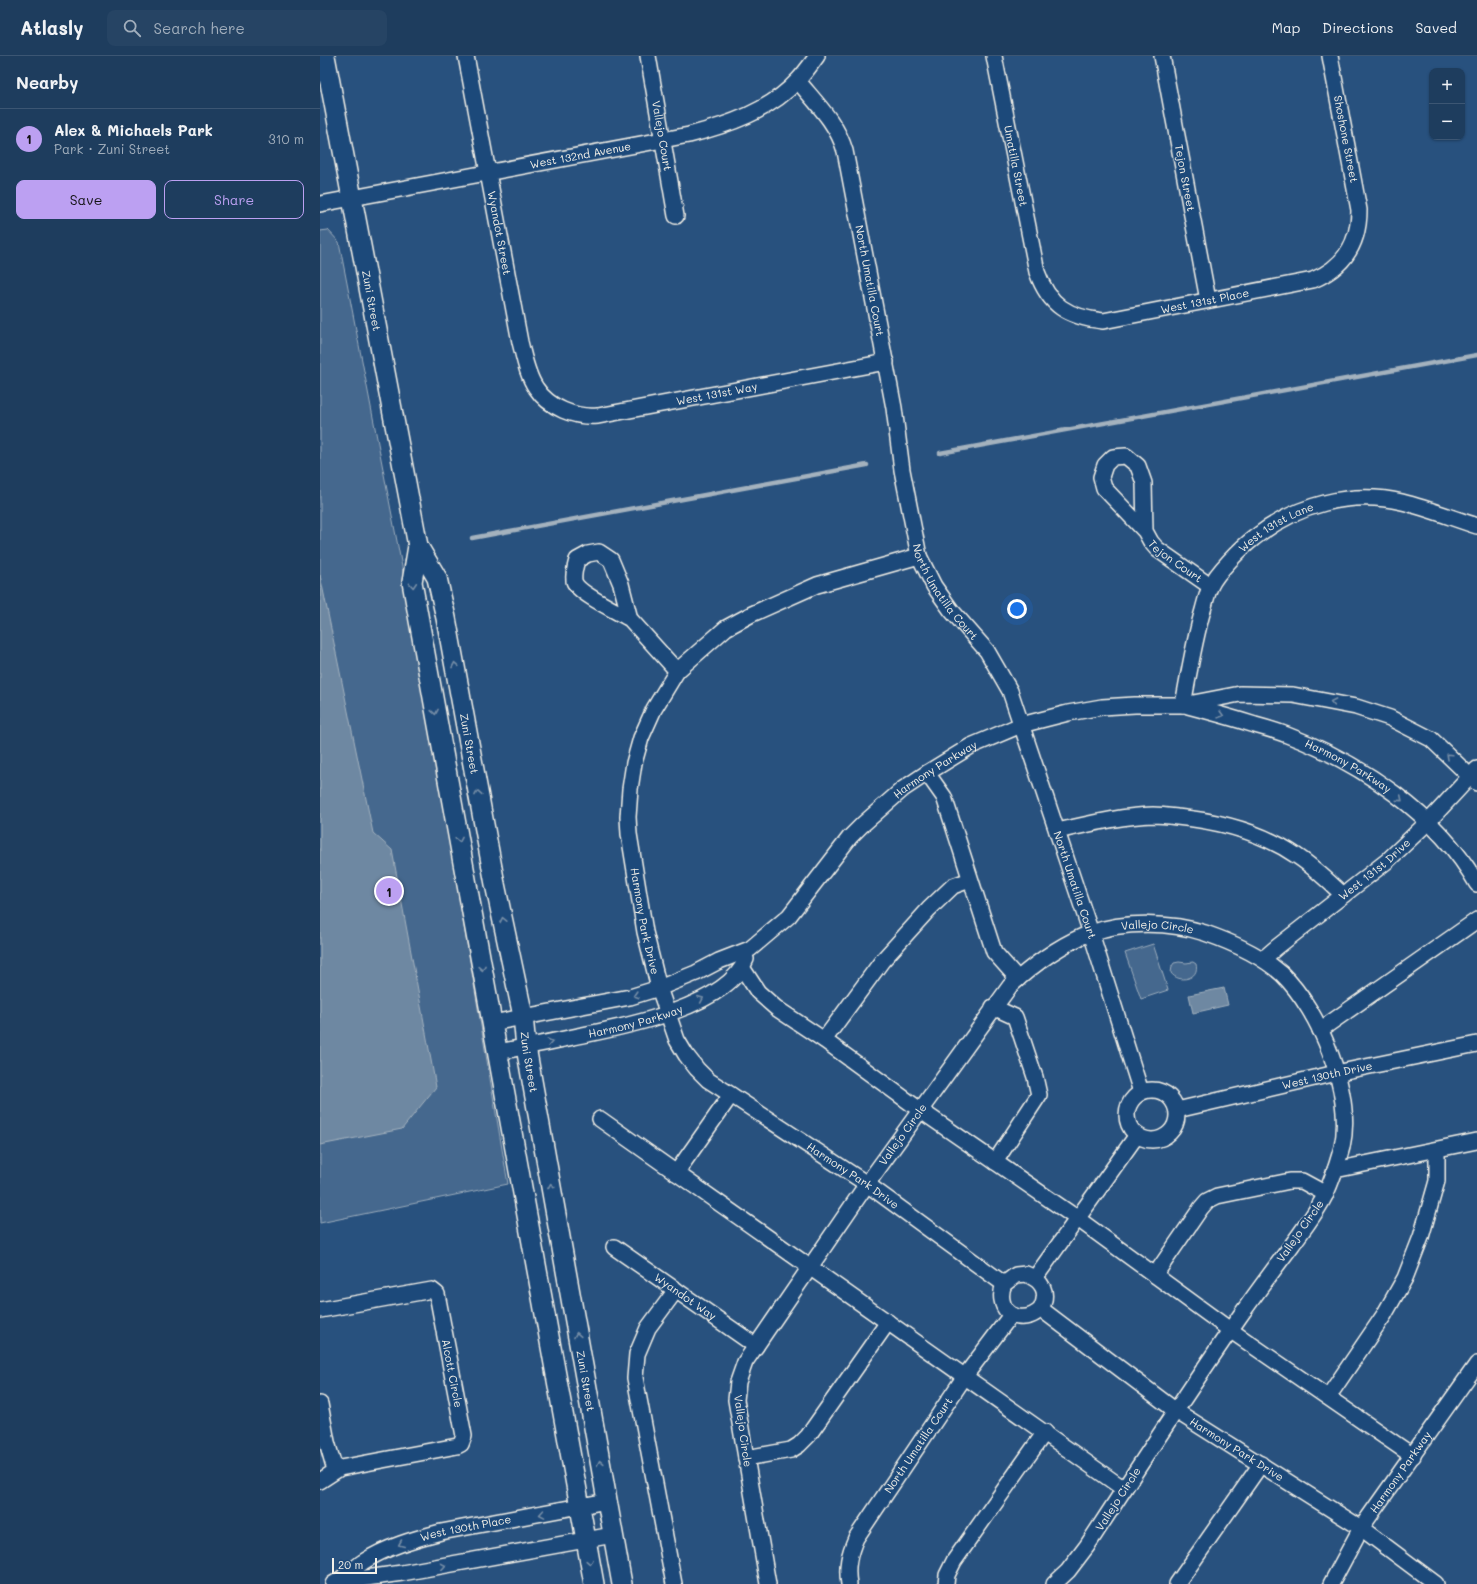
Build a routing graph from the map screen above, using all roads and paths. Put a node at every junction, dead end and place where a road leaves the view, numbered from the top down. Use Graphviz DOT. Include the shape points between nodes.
graph roads {
  1 [pos="325,56"];
  2 [pos="466,56"];
  3 [pos="648,56"];
  4 [pos="817,56"];
  5 [pos="994,56"];
  6 [pos="1162,56"];
  7 [pos="1330,56"];
  8 [pos="798,81"];
  9 [pos="663,140"];
  10 [pos="488,172"];
  11 [pos="352,197"];
  12 [pos="320,204"];
  13 [pos="676,216"];
  14 [pos="1359,222"];
  15 [pos="1038,275"];
  16 [pos="1208,300"];
  17 [pos="886,362"];
  18 [pos="550,403"];
  19 [pos="1477,526"];
  20 [pos="1145,531"];
  21 [pos="418,546"];
  22 [pos="919,556"];
  23 [pos="1210,586"];
  24 [pos="630,618"];
  25 [pos="677,671"];
  26 [pos="1183,705"];
  27 [pos="1022,726"];
  28 [pos="927,773"];
  29 [pos="1475,776"];
  30 [pos="1428,822"];
  31 [pos="1057,831"];
  32 [pos="970,880"];
  33 [pos="1477,884"];
  34 [pos="1343,895"];
  35 [pos="1477,920"];
  36 [pos="1091,933"];
  37 [pos="750,949"];
  38 [pos="1263,959"];
  39 [pos="743,969"];
  40 [pos="1018,979"];
  41 [pos="659,988"];
  42 [pos="993,1007"];
  43 [pos="668,1014"];
  44 [pos="523,1016"];
  45 [pos="492,1023"];
  46 [pos="1320,1030"];
  47 [pos="824,1040"];
  48 [pos="1477,1044"];
  49 [pos="526,1047"];
  50 [pos="498,1052"];
  51 [pos="1336,1073"];
  52 [pos="1141,1092"];
  53 [pos="731,1095"];
  54 [pos="920,1110"];
  55 [pos="1177,1110"];
  56 [pos="600,1119"];
  57 [pos="1137,1135"];
  58 [pos="1477,1141"];
  59 [pos="1437,1150"];
  60 [pos="995,1162"];
  61 [pos="1335,1170"];
  62 [pos="676,1173"];
  63 [pos="867,1184"];
  64 [pos="1326,1194"];
  65 [pos="1078,1219"];
  66 [pos="614,1247"];
  67 [pos="810,1267"];
  68 [pos="1154,1275"];
  69 [pos="1035,1278"];
  70 [pos="1004,1284"];
  71 [pos="676,1290"];
  72 [pos="1041,1309"];
  73 [pos="320,1310"];
  74 [pos="1011,1315"];
  75 [pos="888,1322"];
  76 [pos="1230,1330"];
  77 [pos="756,1346"];
  78 [pos="1477,1364"];
  79 [pos="965,1376"];
  80 [pos="1328,1397"];
  81 [pos="320,1404"];
  82 [pos="1176,1411"];
  83 [pos="1045,1432"];
  84 [pos="1413,1456"];
  85 [pos="746,1458"];
  86 [pos="1261,1464"];
  87 [pos="335,1470"];
  88 [pos="320,1481"];
  89 [pos="1124,1489"];
  90 [pos="607,1501"];
  91 [pos="580,1506"];
  92 [pos="1362,1528"];
  93 [pos="613,1535"];
  94 [pos="586,1540"];
  95 [pos="334,1583"];
  96 [pos="594,1584"];
  97 [pos="622,1584"];
  98 [pos="674,1584"];
  99 [pos="768,1584"];
  100 [pos="849,1584"];
  101 [pos="946,1584"];
  102 [pos="1054,1584"];
  103 [pos="1177,1584"];
  104 [pos="1331,1584"];
  105 [pos="1436,1584"];
  1 -- 11 [label="main road, Zuni Street"];
  2 -- 10 [label="street, Wyandot Street"];
  3 -- 9 [label="street, Vallejo Court"];
  4 -- 8 [label="street, West 132nd Avenue"];
  5 -- 15 [label="street, Umatilla Street"];
  6 -- 16 [label="street, Tejon Street"];
  7 -- 14 [label="street, Shoshone Street" via="1359,210"];
  8 -- 9 [label="street, West 132nd Avenue" via="773,101 742,119 710,130"];
  8 -- 17 [label="street, North Umatilla Court" via="831,122 842,141"];
  9 -- 10 [label="street, West 132nd Avenue"];
  9 -- 13 [label="street, Vallejo Court"];
  10 -- 11 [label="street, West 132nd Avenue"];
  10 -- 18 [label="street, Wyandot Street" via="525,364 535,388"];
  11 -- 12 [label="street, West 132nd Avenue"];
  11 -- 21 [label="main road, Zuni Street"];
  14 -- 16 [label="street, West 131st Place" via="1349,252 1334,269 1324,275 1313,280"];
  15 -- 16 [label="street, West 131st Place" via="1046,292 1068,312 1103,321"];
  17 -- 18 [label="street, West 131st Way" via="598,416 571,414"];
  17 -- 22 [label="street, North Umatilla Court" via="902,470"];
  19 -- 23 [label="street, West 131st Lane" via="1420,507 1382,499 1345,499 1317,504 1281,520 1246,544"];
  20 -- 20 [label="street, Tejon Court" via="1144,483 1138,466 1126,456 1113,457 1103,471 1101,478 1104,488"];
  20 -- 23 [label="street, Tejon Court" via="1157,549"];
  44 -- 21 [label="main road, Zuni Street, one-way" via="495,884 446,618 437,578"];
  21 -- 45 [label="main road, Zuni Street, one-way" via="412,582"];
  22 -- 25 [label="street, Harmony Park Drive" via="817,586 752,614 714,637"];
  22 -- 27 [label="street, North Umatilla Court" via="934,586 951,610 987,651 1010,691"];
  23 -- 26 [label="street, West 131st Lane" via="1192,652"];
  24 -- 24 [label="street" via="621,584 611,560 599,552 577,560 574,582 581,592"];
  24 -- 25 [label="street"];
  25 -- 41 [label="street, Harmony Park Drive" via="654,710 642,738 634,762 628,817 644,932"];
  26 -- 27 [label="street, Harmony Parkway" via="1102,707 1068,713"];
  29 -- 26 [label="street, Harmony Parkway, one-way" via="1431,739 1390,718 1356,707 1286,694 1240,694"];
  26 -- 30 [label="street, Harmony Parkway, one-way" via="1287,734 1342,760 1391,791"];
  27 -- 28 [label="street, Harmony Parkway" via="971,746"];
  27 -- 31 [label="street, North Umatilla Court"];
  28 -- 32 [label="street" via="944,797"];
  28 -- 37 [label="street, Harmony Parkway" via="903,789 862,825 789,916"];
  29 -- 30 [label="street, West 131st Drive"];
  30 -- 33 [label="street, Harmony Parkway" via="1470,871"];
  30 -- 34 [label="street, West 131st Drive" via="1387,861"];
  31 -- 34 [label="street" via="1110,819 1154,815 1200,819 1235,827 1268,840 1296,855 1325,877"];
  31 -- 36 [label="street, North Umatilla Court"];
  32 -- 40 [label="street" via="994,952"];
  32 -- 47 [label="street" via="953,886 929,909 882,961"];
  34 -- 38 [label="street, West 131st Drive"];
  35 -- 46 [label="street"];
  36 -- 38 [label="street, Vallejo Circle" via="1123,926 1148,925 1191,929 1216,937"];
  36 -- 40 [label="street, Vallejo Circle" via="1033,964"];
  36 -- 52 [label="street, North Umatilla Court"];
  37 -- 39 [label="street, Harmony Parkway"];
  37 -- 41 [label="street, Harmony Parkway"];
  38 -- 46 [label="street, Vallejo Circle" via="1282,974 1295,990"];
  43 -- 39 [label="street, Harmony Parkway, one-way" via="708,996"];
  39 -- 47 [label="street" via="758,992 776,1008"];
  40 -- 42 [label="street, Vallejo Circle"];
  41 -- 43 [label="street, Harmony Park Drive"];
  41 -- 44 [label="street, Harmony Parkway, one-way" via="630,997"];
  42 -- 54 [label="street, Vallejo Circle"];
  42 -- 60 [label="street" via="1014,1017 1039,1095"];
  49 -- 43 [label="street, Harmony Parkway, one-way" via="636,1024"];
  43 -- 53 [label="street, Harmony Park Drive" via="677,1040 686,1055 708,1080"];
  44 -- 45 [label="street, Harmony Parkway"];
  44 -- 49 [label="main road, Zuni Street"];
  45 -- 50 [label="main road, Zuni Street"];
  46 -- 51 [label="street, Vallejo Circle" via="1330,1051"];
  47 -- 54 [label="street"];
  48 -- 51 [label="street, West 130th Drive"];
  49 -- 50 [label="street, Harmony Parkway"];
  90 -- 49 [label="main road, Zuni Street, one-way"];
  50 -- 91 [label="main road, Zuni Street"];
  51 -- 55 [label="street, West 130th Drive"];
  51 -- 61 [label="street, Vallejo Circle" via="1343,1101 1344,1127"];
  52 -- 55 [label="street" via="1152,1089 1163,1092 1172,1099"];
  52 -- 57 [label="street" via="1131,1100 1126,1113 1129,1125"];
  53 -- 62 [label="street"];
  53 -- 63 [label="street, Harmony Park Drive"];
  54 -- 60 [label="street"];
  54 -- 63 [label="street, Vallejo Circle"];
  55 -- 57 [label="street" via="1177,1120 1166,1136 1156,1140"];
  56 -- 62 [label="street"];
  57 -- 65 [label="street"];
  58 -- 59 [label="street"];
  59 -- 61 [label="street"];
  59 -- 80 [label="street" via="1438,1181 1405,1278 1384,1315"];
  60 -- 65 [label="street"];
  61 -- 64 [label="street, Vallejo Circle"];
  62 -- 67 [label="street"];
  63 -- 67 [label="street, Vallejo Circle"];
  63 -- 70 [label="street, Harmony Park Drive"];
  64 -- 68 [label="street" via="1302,1181 1290,1181 1217,1196 1201,1208"];
  64 -- 76 [label="street, Vallejo Circle" via="1312,1218"];
  65 -- 68 [label="street"];
  65 -- 69 [label="street"];
  66 -- 71 [label="street, Wyandot Way"];
  67 -- 75 [label="street"];
  67 -- 77 [label="street, Vallejo Circle"];
  68 -- 76 [label="street"];
  69 -- 70 [label="street" via="1026,1274 1016,1275"];
  69 -- 72 [label="street" via="1042,1285 1045,1294"];
  70 -- 74 [label="street" via="1001,1298"];
  71 -- 77 [label="street, Wyandot Way"];
  71 -- 98 [label="street" via="648,1328 637,1354 635,1378"];
  72 -- 74 [label="street" via="1030,1317 1020,1318"];
  72 -- 82 [label="street, Harmony Park Drive"];
  73 -- 87 [label="street, Alcott Circle" via="435,1291 464,1436 458,1446"];
  74 -- 79 [label="street, North Umatilla Court"];
  75 -- 79 [label="street"];
  75 -- 85 [label="street" via="808,1436 799,1445 791,1450"];
  76 -- 80 [label="street"];
  76 -- 82 [label="street, Vallejo Circle"];
  77 -- 85 [label="street, Vallejo Circle" via="741,1372 737,1388 736,1400"];
  78 -- 84 [label="street, Harmony Parkway"];
  79 -- 83 [label="street"];
  79 -- 100 [label="street, North Umatilla Court" via="856,1538 848,1558"];
  80 -- 84 [label="street"];
  81 -- 87 [label="street"];
  82 -- 86 [label="street, Harmony Park Drive"];
  82 -- 89 [label="street, Vallejo Circle"];
  83 -- 89 [label="street"];
  83 -- 101 [label="street" via="954,1561"];
  84 -- 92 [label="street, Harmony Parkway"];
  85 -- 99 [label="street, Vallejo Circle"];
  86 -- 92 [label="street, Harmony Park Drive"];
  86 -- 103 [label="street"];
  87 -- 88 [label="street, Alcott Circle"];
  89 -- 102 [label="street, Vallejo Circle" via="1074,1563"];
  90 -- 91 [label="street, West 130th Place"];
  90 -- 93 [label="main road, Zuni Street"];
  91 -- 94 [label="main road, Zuni Street"];
  91 -- 95 [label="street, West 130th Place, one-way" via="417,1538 363,1562"];
  92 -- 104 [label="street, Harmony Parkway"];
  92 -- 105 [label="street, Harmony Park Drive"];
  93 -- 94 [label="street, West 130th Place"];
  93 -- 97 [label="main road, Zuni Street"];
  95 -- 94 [label="street, West 130th Place, one-way"];
  94 -- 96 [label="main road, Zuni Street, one-way"];
}
